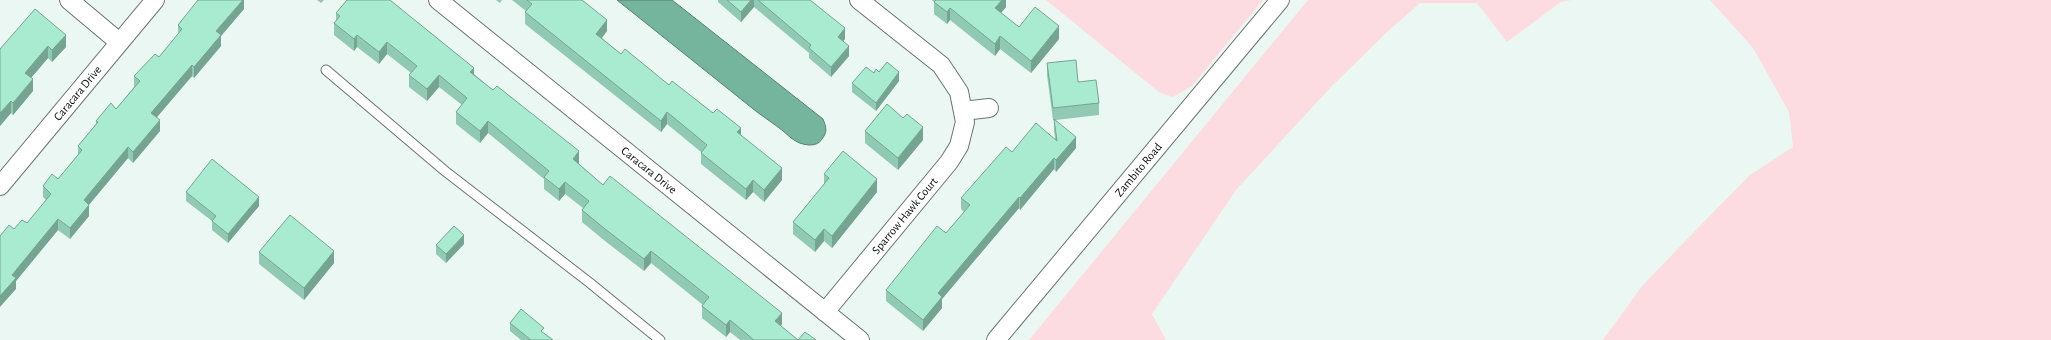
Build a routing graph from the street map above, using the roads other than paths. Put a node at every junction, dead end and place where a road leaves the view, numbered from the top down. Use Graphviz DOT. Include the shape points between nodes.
graph roads {
  1 [pos="69,0"];
  2 [pos="155,0"];
  3 [pos="438,0"];
  4 [pos="859,0"];
  5 [pos="1280,0"];
  6 [pos="119,42"];
  7 [pos="326,70"];
  8 [pos="988,108"];
  9 [pos="963,111"];
  10 [pos="0,186"];
  11 [pos="825,312"];
  12 [pos="660,340"];
  13 [pos="860,340"];
  14 [pos="996,340"];
  1 -- 6 [label="street"];
  2 -- 6 [label="street, Caracara Drive"];
  3 -- 11 [label="street, Caracara Drive"];
  4 -- 9 [label="street, Sparrow Hawk Court" via="941,65 959,92"];
  5 -- 14 [label="street, Zambito Road"];
  6 -- 10 [label="street, Caracara Drive"];
  7 -- 12 [label="lane" via="445,171"];
  8 -- 9 [label="street"];
  9 -- 11 [label="street, Sparrow Hawk Court" via="965,122 959,146 949,162"];
  11 -- 13 [label="street, Caracara Drive"];
}
